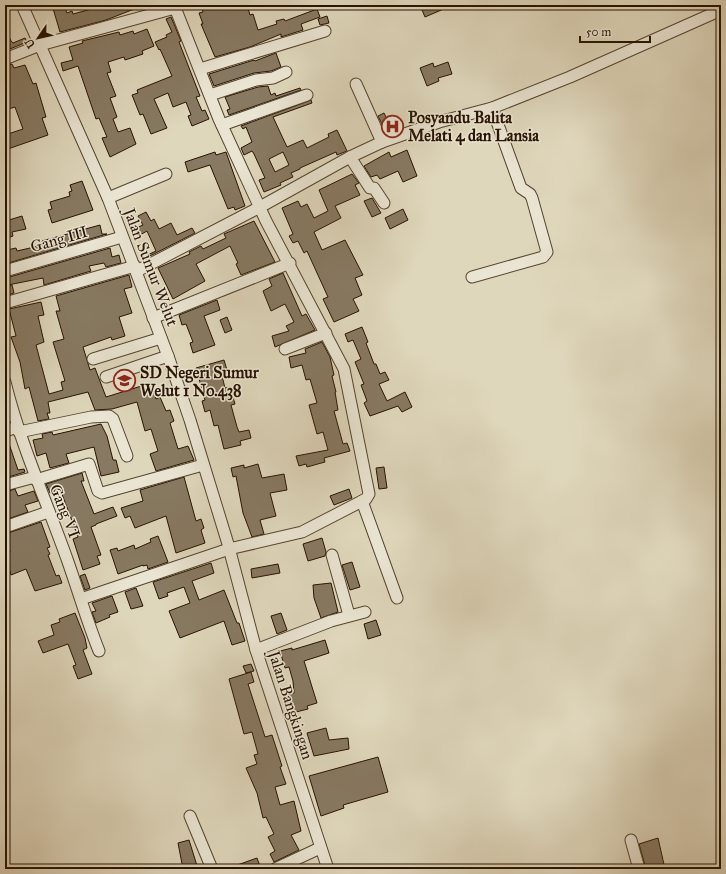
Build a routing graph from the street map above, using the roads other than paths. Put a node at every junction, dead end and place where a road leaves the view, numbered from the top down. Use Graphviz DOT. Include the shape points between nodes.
graph roads {
  1 [pos="22,5"];
  2 [pos="174,6"];
  3 [pos="721,10"];
  4 [pos="325,31"];
  5 [pos="40,45"];
  6 [pos="5,59"];
  7 [pos="200,69"];
  8 [pos="286,72"];
  9 [pos="356,84"];
  10 [pos="210,95"];
  11 [pos="307,95"];
  12 [pos="492,108"];
  13 [pos="222,124"];
  14 [pos="382,142"];
  15 [pos="350,157"];
  16 [pos="166,174"];
  17 [pos="108,198"];
  18 [pos="384,203"];
  19 [pos="260,207"];
  20 [pos="122,237"];
  21 [pos="290,263"];
  22 [pos="136,269"];
  23 [pos="5,271"];
  24 [pos="472,277"];
  25 [pos="5,304"];
  26 [pos="153,318"];
  27 [pos="326,333"];
  28 [pos="161,338"];
  29 [pos="285,349"];
  30 [pos="168,356"];
  31 [pos="93,359"];
  32 [pos="106,377"];
  33 [pos="5,382"];
  34 [pos="18,430"];
  35 [pos="5,431"];
  36 [pos="127,456"];
  37 [pos="203,465"];
  38 [pos="35,478"];
  39 [pos="5,485"];
  40 [pos="362,500"];
  41 [pos="48,512"];
  42 [pos="5,527"];
  43 [pos="229,549"];
  44 [pos="332,555"];
  45 [pos="397,598"];
  46 [pos="81,599"];
  47 [pos="365,612"];
  48 [pos="349,615"];
  49 [pos="256,650"];
  50 [pos="99,651"];
  51 [pos="190,816"];
  52 [pos="631,840"];
  53 [pos="320,848"];
  54 [pos="212,869"];
  55 [pos="275,869"];
  56 [pos="328,869"];
  57 [pos="639,869"];
  1 -- 5 [label="street, Jalan Sumur Welut"];
  2 -- 5 [label="street"];
  2 -- 7 [label="street"];
  3 -- 12 [label="street" via="570,77"];
  4 -- 7 [label="street"];
  5 -- 6 [label="street"];
  5 -- 17 [label="street, Jalan Sumur Welut"];
  7 -- 10 [label="street"];
  8 -- 10 [label="street"];
  9 -- 14 [label="street"];
  10 -- 13 [label="street"];
  11 -- 13 [label="street"];
  12 -- 14 [label="street" via="439,122"];
  12 -- 24 [label="street" via="521,188 532,198 547,252 543,257"];
  13 -- 19 [label="street"];
  14 -- 15 [label="street"];
  15 -- 18 [label="street" via="370,188 374,188"];
  15 -- 19 [label="street"];
  16 -- 17 [label="street"];
  17 -- 20 [label="street, Jalan Sumur Welut"];
  19 -- 21 [label="street"];
  19 -- 22 [label="street"];
  20 -- 22 [label="street, Jalan Sumur Welut"];
  20 -- 23 [label="street, Gang III"];
  21 -- 26 [label="street"];
  21 -- 27 [label="street"];
  22 -- 25 [label="street"];
  22 -- 26 [label="street, Jalan Sumur Welut"];
  26 -- 28 [label="street, Jalan Sumur Welut"];
  27 -- 29 [label="street"];
  27 -- 40 [label="street" via="344,369 369,494"];
  28 -- 30 [label="street, Jalan Sumur Welut"];
  28 -- 31 [label="street"];
  30 -- 32 [label="street"];
  30 -- 37 [label="street, Jalan Sumur Welut"];
  33 -- 34 [label="street, Gang VI"];
  34 -- 35 [label="street"];
  34 -- 36 [label="street" via="109,416 113,419"];
  34 -- 38 [label="street, Gang VI"];
  37 -- 38 [label="street" via="102,492 98,491 89,464"];
  37 -- 43 [label="street, Jalan Sumur Welut"];
  38 -- 39 [label="street"];
  38 -- 41 [label="street, Gang VI"];
  40 -- 43 [label="street" via="302,532"];
  40 -- 45 [label="street"];
  41 -- 42 [label="street"];
  41 -- 46 [label="street, Gang VI"];
  43 -- 46 [label="street"];
  43 -- 49 [label="street, Jalan Bangkingan"];
  44 -- 48 [label="street"];
  46 -- 50 [label="street, Gang VI"];
  47 -- 48 [label="street"];
  48 -- 49 [label="street"];
  49 -- 53 [label="street, Jalan Bangkingan"];
  51 -- 54 [label="street"];
  52 -- 57 [label="street"];
  53 -- 55 [label="street"];
  53 -- 56 [label="street, Jalan Bangkingan"];
}
